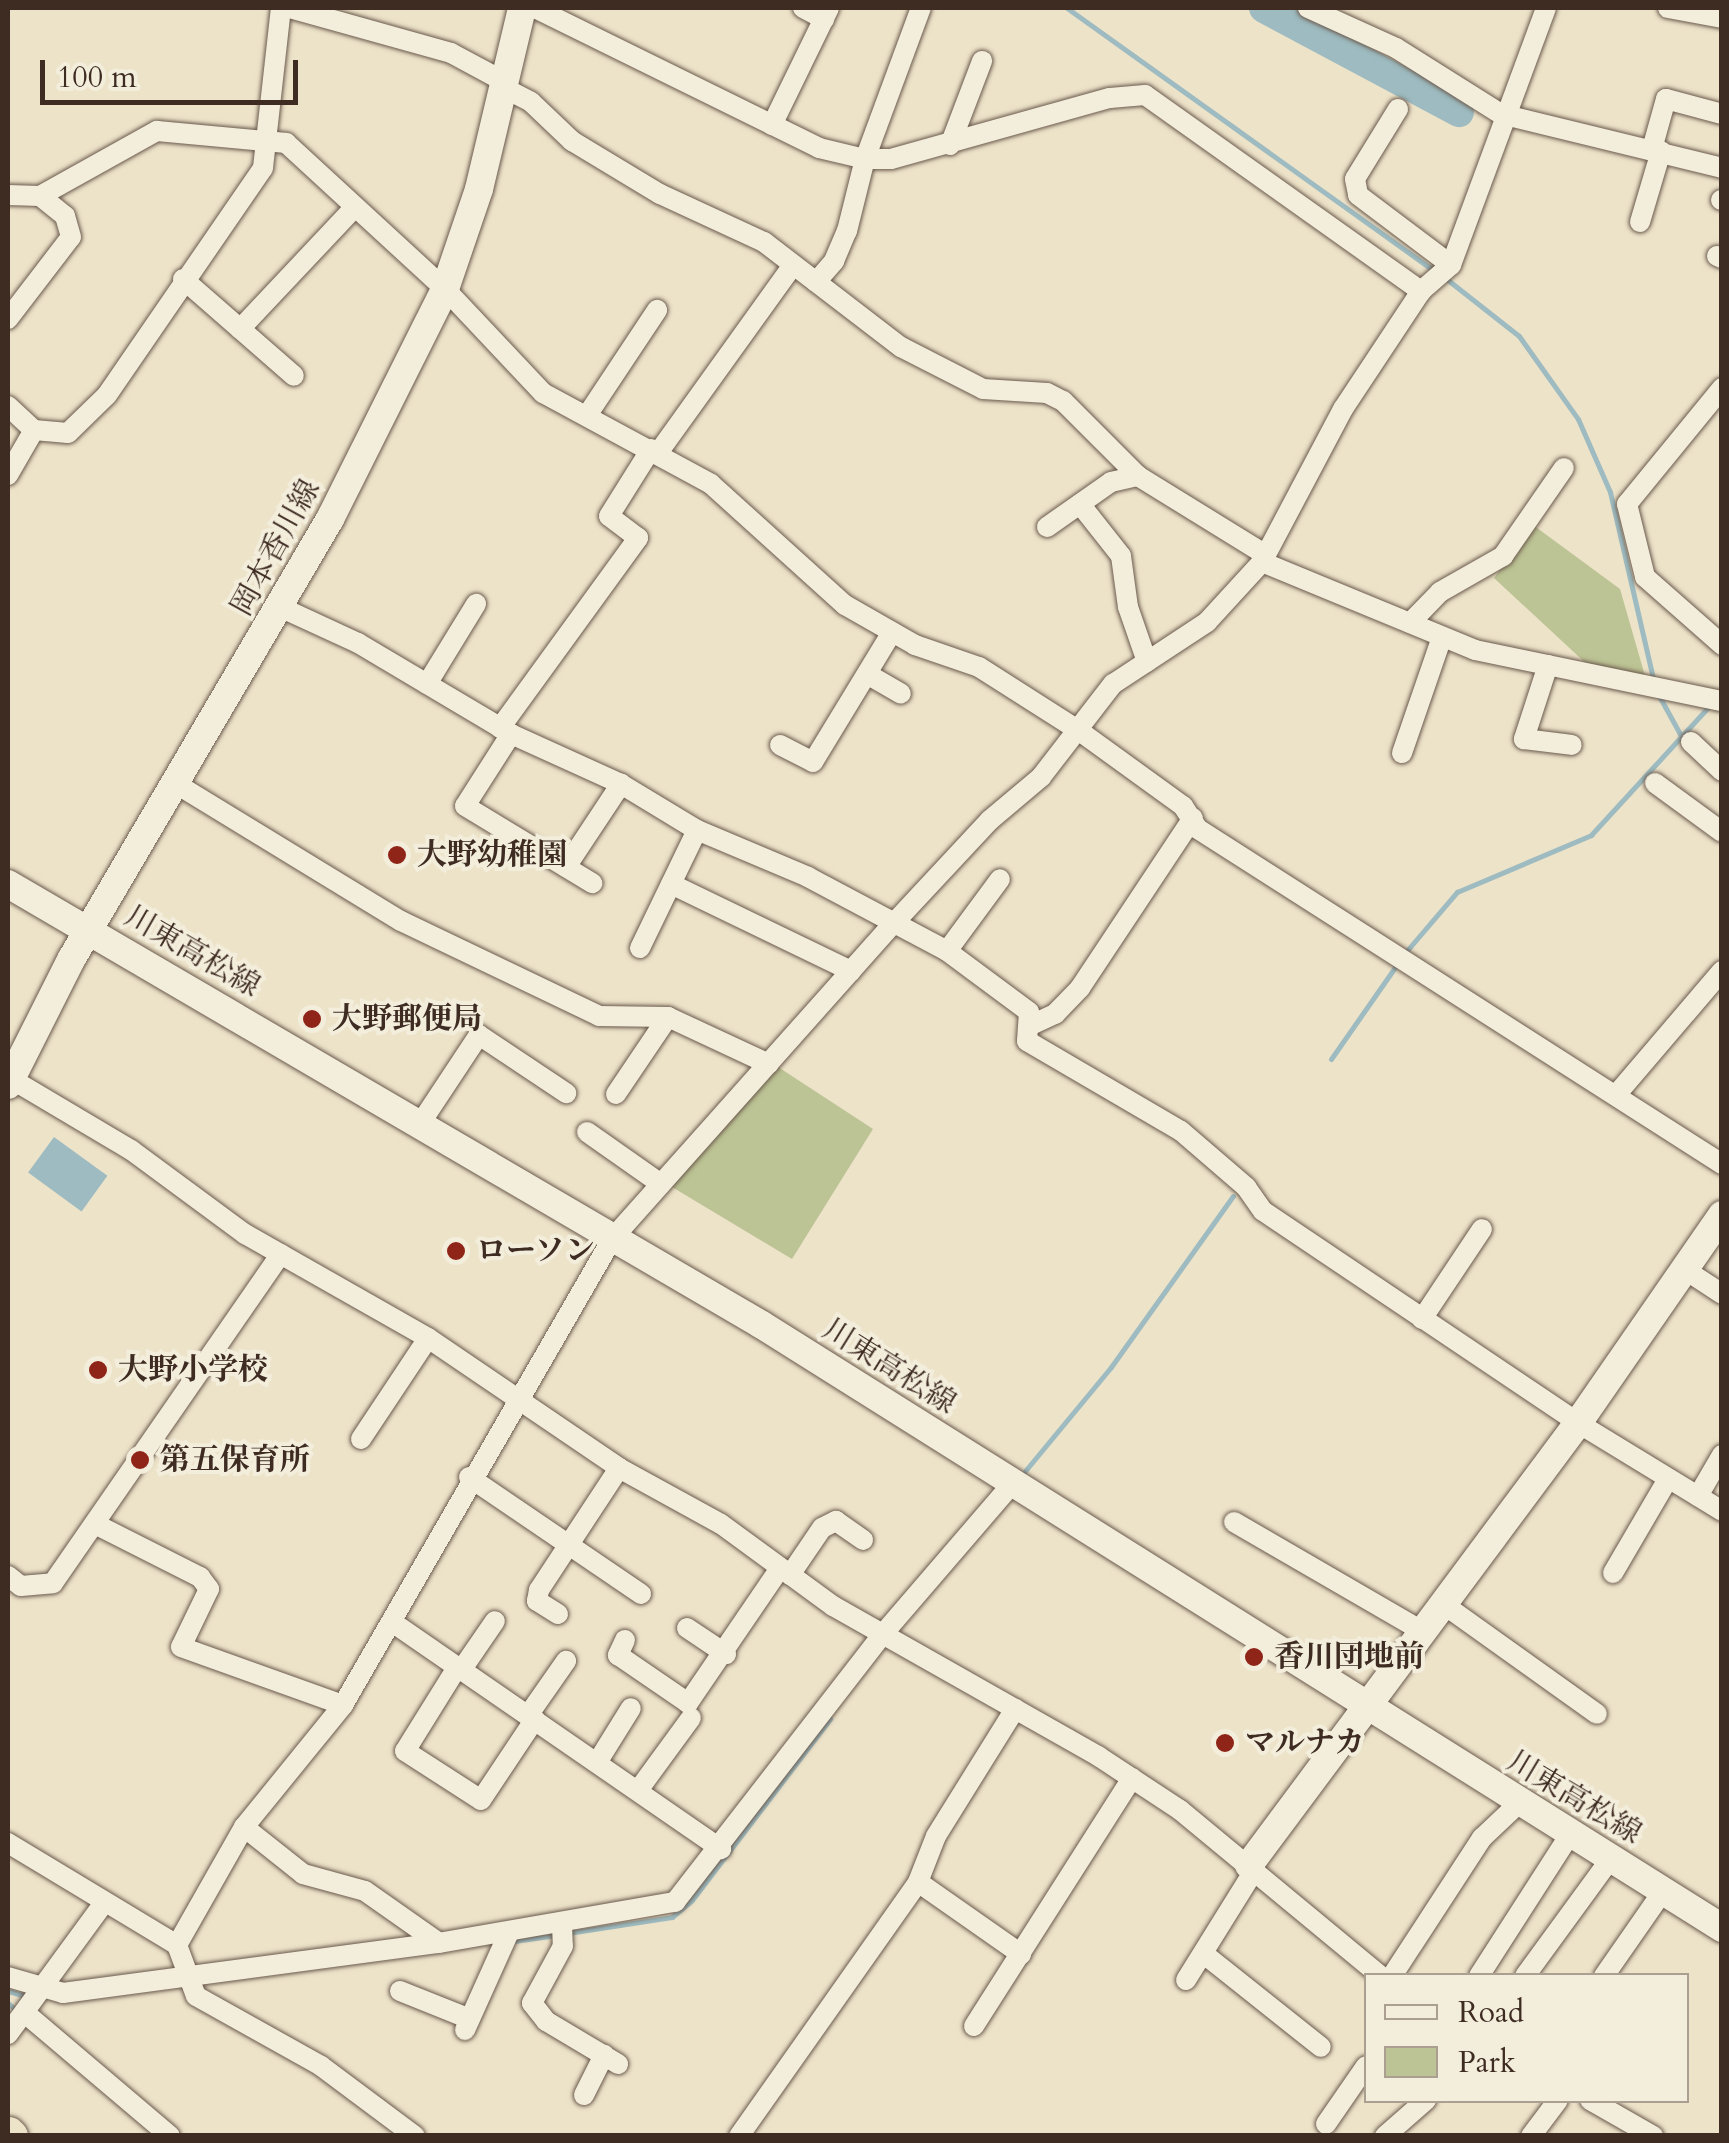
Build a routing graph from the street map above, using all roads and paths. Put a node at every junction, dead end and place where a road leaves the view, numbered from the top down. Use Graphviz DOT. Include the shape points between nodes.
graph roads {
  1 [pos="522,8"];
  2 [pos="535,8"];
  3 [pos="803,8"];
  4 [pos="920,8"];
  5 [pos="1308,8"];
  6 [pos="1546,8"];
  7 [pos="1668,8"];
  8 [pos="279,9"];
  9 [pos="826,13"];
  10 [pos="1722,18"];
  11 [pos="982,61"];
  12 [pos="504,85"];
  13 [pos="1398,109"];
  14 [pos="1502,114"];
  15 [pos="1722,114"];
  16 [pos="772,125"];
  17 [pos="269,139"];
  18 [pos="950,145"];
  19 [pos="1657,150"];
  20 [pos="865,159"];
  21 [pos="1722,168"];
  22 [pos="8,194"];
  23 [pos="40,196"];
  24 [pos="354,208"];
  25 [pos="1640,222"];
  26 [pos="793,265"];
  27 [pos="1451,265"];
  28 [pos="184,279"];
  29 [pos="816,282"];
  30 [pos="445,289"];
  31 [pos="1421,291"];
  32 [pos="657,310"];
  33 [pos="8,319"];
  34 [pos="240,328"];
  35 [pos="294,376"];
  36 [pos="1722,388"];
  37 [pos="8,406"];
  38 [pos="588,414"];
  39 [pos="34,430"];
  40 [pos="654,451"];
  41 [pos="1564,468"];
  42 [pos="8,475"];
  43 [pos="1138,476"];
  44 [pos="1080,504"];
  45 [pos="1047,527"];
  46 [pos="1264,558"];
  47 [pos="476,604"];
  48 [pos="280,607"];
  49 [pos="1410,623"];
  50 [pos="892,632"];
  51 [pos="1442,637"];
  52 [pos="1722,645"];
  53 [pos="1147,662"];
  54 [pos="1548,665"];
  55 [pos="867,674"];
  56 [pos="1722,682"];
  57 [pos="427,684"];
  58 [pos="902,694"];
  59 [pos="1714,700"];
  60 [pos="1078,730"];
  61 [pos="505,731"];
  62 [pos="1691,742"];
  63 [pos="780,745"];
  64 [pos="1572,746"];
  65 [pos="1402,752"];
  66 [pos="1722,771"];
  67 [pos="1655,783"];
  68 [pos="621,784"];
  69 [pos="178,785"];
  70 [pos="1192,818"];
  71 [pos="697,830"];
  72 [pos="1722,832"];
  73 [pos="566,868"];
  74 [pos="1000,879"];
  75 [pos="592,883"];
  76 [pos="8,884"];
  77 [pos="671,884"];
  78 [pos="894,924"];
  79 [pos="93,932"];
  80 [pos="640,948"];
  81 [pos="948,951"];
  82 [pos="851,971"];
  83 [pos="1722,971"];
  84 [pos="668,1018"];
  85 [pos="1029,1026"];
  86 [pos="768,1064"];
  87 [pos="8,1081"];
  88 [pos="566,1092"];
  89 [pos="616,1094"];
  90 [pos="1616,1095"];
  91 [pos="420,1124"];
  92 [pos="587,1132"];
  93 [pos="1722,1164"];
  94 [pos="662,1184"];
  95 [pos="1722,1215"];
  96 [pos="1482,1229"];
  97 [pos="612,1239"];
  98 [pos="282,1254"];
  99 [pos="1684,1270"];
  100 [pos="1722,1294"];
  101 [pos="1422,1318"];
  102 [pos="428,1338"];
  103 [pos="518,1396"];
  104 [pos="1578,1423"];
  105 [pos="361,1438"];
  106 [pos="1722,1455"];
  107 [pos="618,1468"];
  108 [pos="470,1478"];
  109 [pos="1668,1479"];
  110 [pos="1012,1484"];
  111 [pos="1698,1496"];
  112 [pos="1722,1511"];
  113 [pos="1234,1522"];
  114 [pos="95,1524"];
  115 [pos="863,1540"];
  116 [pos="570,1542"];
  117 [pos="785,1571"];
  118 [pos="1613,1573"];
  119 [pos="8,1576"];
  120 [pos="641,1594"];
  121 [pos="1443,1604"];
  122 [pos="558,1614"];
  123 [pos="495,1621"];
  124 [pos="392,1622"];
  125 [pos="687,1628"];
  126 [pos="1422,1631"];
  127 [pos="883,1634"];
  128 [pos="625,1640"];
  129 [pos="726,1654"];
  130 [pos="566,1661"];
  131 [pos="460,1668"];
  132 [pos="343,1705"];
  133 [pos="631,1708"];
  134 [pos="1015,1709"];
  135 [pos="1364,1709"];
  136 [pos="1596,1714"];
  137 [pos="532,1717"];
  138 [pos="690,1718"];
  139 [pos="598,1761"];
  140 [pos="1132,1778"];
  141 [pos="639,1790"];
  142 [pos="1519,1803"];
  143 [pos="244,1828"];
  144 [pos="1570,1834"];
  145 [pos="8,1842"];
  146 [pos="721,1848"];
  147 [pos="1611,1858"];
  148 [pos="1252,1867"];
  149 [pos="918,1882"];
  150 [pos="1663,1892"];
  151 [pos="103,1904"];
  152 [pos="1722,1928"];
  153 [pos="562,1930"];
  154 [pos="508,1937"];
  155 [pos="439,1943"];
  156 [pos="177,1945"];
  157 [pos="1021,1954"];
  158 [pos="1204,1954"];
  159 [pos="1613,1972"];
  160 [pos="1377,1973"];
  161 [pos="1394,1973"];
  162 [pos="1482,1973"];
  163 [pos="1527,1973"];
  164 [pos="186,1977"];
  165 [pos="8,1978"];
  166 [pos="1186,1980"];
  167 [pos="42,1990"];
  168 [pos="400,1991"];
  169 [pos="25,2012"];
  170 [pos="974,2026"];
  171 [pos="8,2034"];
  172 [pos="1322,2047"];
  173 [pos="1364,2069"];
  174 [pos="584,2096"];
  175 [pos="1423,2103"];
  176 [pos="1556,2103"];
  177 [pos="1595,2103"];
  178 [pos="1326,2124"];
  179 [pos="170,2136"];
  180 [pos="415,2136"];
  181 [pos="739,2136"];
  182 [pos="1385,2136"];
  183 [pos="1532,2136"];
  184 [pos="1653,2136"];
  1 -- 12 [label="main road, 岡本香川線"];
  2 -- 16 [label="street"];
  3 -- 9 [label="street"];
  4 -- 20 [label="street"];
  5 -- 14 [label="street" via="1396,48"];
  6 -- 14 [label="street"];
  7 -- 10 [label="street"];
  8 -- 12 [label="street" via="451,53"];
  8 -- 17 [label="street"];
  9 -- 16 [label="street"];
  11 -- 18 [label="street"];
  12 -- 26 [label="street" via="572,141 660,194 764,242"];
  12 -- 30 [label="main road, 岡本香川線"];
  13 -- 27 [label="street" via="1355,178 1358,195"];
  14 -- 19 [label="street"];
  14 -- 27 [label="street"];
  15 -- 19 [label="street" via="1666,99"];
  16 -- 20 [label="street"];
  17 -- 23 [label="street" via="157,131"];
  17 -- 24 [label="street" via="301,154"];
  17 -- 28 [label="street" via="263,168"];
  18 -- 20 [label="street"];
  18 -- 31 [label="street" via="1110,98 1145,95"];
  19 -- 21 [label="street"];
  19 -- 25 [label="street"];
  20 -- 29 [label="street" via="846,232 834,262"];
  22 -- 23 [label="street"];
  23 -- 33 [label="street" via="64,216 71,237"];
  24 -- 30 [label="street"];
  24 -- 34 [label="street"];
  26 -- 29 [label="street"];
  26 -- 40 [label="street"];
  27 -- 31 [label="street"];
  28 -- 34 [label="street"];
  28 -- 39 [label="street" via="108,395 68,433"];
  29 -- 43 [label="street" via="901,346 983,389 1047,392 1063,401"];
  30 -- 38 [label="street" via="543,393"];
  30 -- 48 [label="main road, 岡本香川線"];
  31 -- 46 [label="street" via="1344,409"];
  32 -- 38 [label="street"];
  34 -- 35 [label="street"];
  36 -- 52 [label="street" via="1627,504 1645,577"];
  37 -- 39 [label="street"];
  38 -- 40 [label="street"];
  39 -- 42 [label="street"];
  40 -- 50 [label="street" via="710,484 845,605"];
  40 -- 61 [label="street" via="609,516 638,538"];
  41 -- 49 [label="street" via="1503,556 1440,592"];
  43 -- 44 [label="street" via="1112,482"];
  43 -- 46 [label="street"];
  44 -- 45 [label="street"];
  44 -- 53 [label="street" via="1121,556"];
  46 -- 49 [label="street"];
  46 -- 53 [label="street" via="1207,622"];
  47 -- 57 [label="street"];
  48 -- 57 [label="street"];
  48 -- 69 [label="main road, 岡本香川線"];
  49 -- 51 [label="street"];
  50 -- 55 [label="street"];
  50 -- 60 [label="street" via="979,667"];
  51 -- 54 [label="street"];
  51 -- 65 [label="street"];
  53 -- 60 [label="street" via="1113,684"];
  54 -- 59 [label="street"];
  54 -- 64 [label="street" via="1524,739"];
  55 -- 58 [label="street"];
  55 -- 63 [label="street" via="813,762"];
  56 -- 59 [label="street"];
  57 -- 61 [label="street"];
  60 -- 70 [label="street"];
  60 -- 78 [label="street"];
  61 -- 68 [label="street"];
  61 -- 73 [label="street" via="465,806"];
  62 -- 66 [label="street"];
  67 -- 72 [label="street"];
  68 -- 71 [label="street"];
  68 -- 73 [label="street"];
  69 -- 79 [label="main road, 岡本香川線"];
  69 -- 84 [label="street" via="401,921 600,1016"];
  70 -- 85 [label="street" via="1080,988 1054,1014"];
  70 -- 90 [label="street" via="1198,829"];
  71 -- 77 [label="street"];
  71 -- 78 [label="street" via="808,877"];
  73 -- 75 [label="street"];
  74 -- 81 [label="street"];
  76 -- 79 [label="main road, 川東高松線"];
  77 -- 80 [label="street"];
  77 -- 82 [label="street"];
  78 -- 81 [label="street"];
  78 -- 82 [label="street"];
  79 -- 87 [label="main road, 岡本香川線" via="72,958"];
  79 -- 91 [label="main road, 川東高松線"];
  81 -- 85 [label="street" via="1020,1003 1029,1012"];
  82 -- 86 [label="street"];
  83 -- 90 [label="street"];
  84 -- 86 [label="street"];
  84 -- 89 [label="street"];
  85 -- 101 [label="street" via="1027,1042 1181,1131 1246,1187 1263,1211"];
  86 -- 94 [label="street"];
  87 -- 98 [label="street" via="130,1150"];
  88 -- 91 [label="street" via="479,1035"];
  90 -- 93 [label="street"];
  91 -- 97 [label="main road, 川東高松線"];
  92 -- 94 [label="street"];
  94 -- 97 [label="street"];
  95 -- 99 [label="main road"];
  96 -- 101 [label="street"];
  97 -- 103 [label="street"];
  97 -- 110 [label="main road, 川東高松線"];
  98 -- 102 [label="street"];
  98 -- 114 [label="street"];
  99 -- 100 [label="street"];
  99 -- 104 [label="main road"];
  101 -- 104 [label="street"];
  102 -- 103 [label="street"];
  102 -- 105 [label="street"];
  103 -- 107 [label="street"];
  103 -- 108 [label="street"];
  104 -- 109 [label="street"];
  104 -- 121 [label="main road"];
  106 -- 111 [label="street"];
  107 -- 116 [label="street"];
  107 -- 117 [label="street" via="721,1524"];
  108 -- 116 [label="street"];
  108 -- 124 [label="street"];
  109 -- 111 [label="street"];
  109 -- 118 [label="street"];
  110 -- 127 [label="street"];
  110 -- 135 [label="main road, 川東高松線"];
  111 -- 112 [label="street"];
  113 -- 126 [label="street"];
  114 -- 119 [label="street" via="53,1583 21,1586"];
  114 -- 132 [label="street" via="200,1577 209,1589 181,1647"];
  115 -- 117 [label="street" via="836,1522 822,1528"];
  116 -- 120 [label="street"];
  116 -- 122 [label="street" via="537,1601"];
  117 -- 127 [label="street"];
  117 -- 129 [label="street"];
  121 -- 126 [label="main road"];
  121 -- 136 [label="street"];
  123 -- 131 [label="street"];
  124 -- 131 [label="street"];
  124 -- 132 [label="street"];
  125 -- 129 [label="street"];
  126 -- 135 [label="main road"];
  127 -- 134 [label="street"];
  127 -- 146 [label="street"];
  128 -- 129 [label="street" via="618,1654 688,1703"];
  130 -- 137 [label="street"];
  131 -- 137 [label="street"];
  131 -- 137 [label="street" via="405,1751 480,1800"];
  132 -- 143 [label="street"];
  133 -- 139 [label="street"];
  134 -- 140 [label="street"];
  134 -- 149 [label="street" via="936,1836"];
  135 -- 142 [label="main road, 川東高松線"];
  135 -- 148 [label="main road"];
  137 -- 139 [label="street"];
  138 -- 141 [label="street"];
  139 -- 141 [label="street"];
  140 -- 148 [label="street"];
  140 -- 157 [label="street"];
  141 -- 146 [label="street"];
  142 -- 144 [label="main road, 川東高松線"];
  142 -- 161 [label="street" via="1482,1838"];
  143 -- 155 [label="street" via="303,1874 365,1892"];
  143 -- 156 [label="street"];
  144 -- 147 [label="main road, 川東高松線"];
  144 -- 162 [label="street"];
  145 -- 151 [label="street"];
  146 -- 153 [label="street" via="675,1902"];
  147 -- 150 [label="main road, 川東高松線"];
  147 -- 163 [label="street"];
  148 -- 158 [label="street"];
  148 -- 160 [label="street"];
  149 -- 157 [label="street"];
  149 -- 181 [label="street"];
  150 -- 152 [label="main road, 川東高松線"];
  150 -- 159 [label="street"];
  151 -- 156 [label="street"];
  151 -- 167 [label="street"];
  153 -- 154 [label="street"];
  153 -- 174 [label="street" via="532,2002 546,2020 611,2060"];
  154 -- 155 [label="street"];
  154 -- 168 [label="street" via="467,2024"];
  155 -- 164 [label="street"];
  156 -- 164 [label="street"];
  157 -- 170 [label="street"];
  158 -- 166 [label="street"];
  158 -- 172 [label="street"];
  164 -- 167 [label="street"];
  164 -- 180 [label="street" via="196,1996 322,2066"];
  165 -- 167 [label="street"];
  167 -- 169 [label="street"];
  169 -- 171 [label="street"];
  169 -- 179 [label="street"];
  173 -- 178 [label="street"];
  175 -- 182 [label="street"];
  176 -- 183 [label="street"];
  177 -- 184 [label="street"];
}
